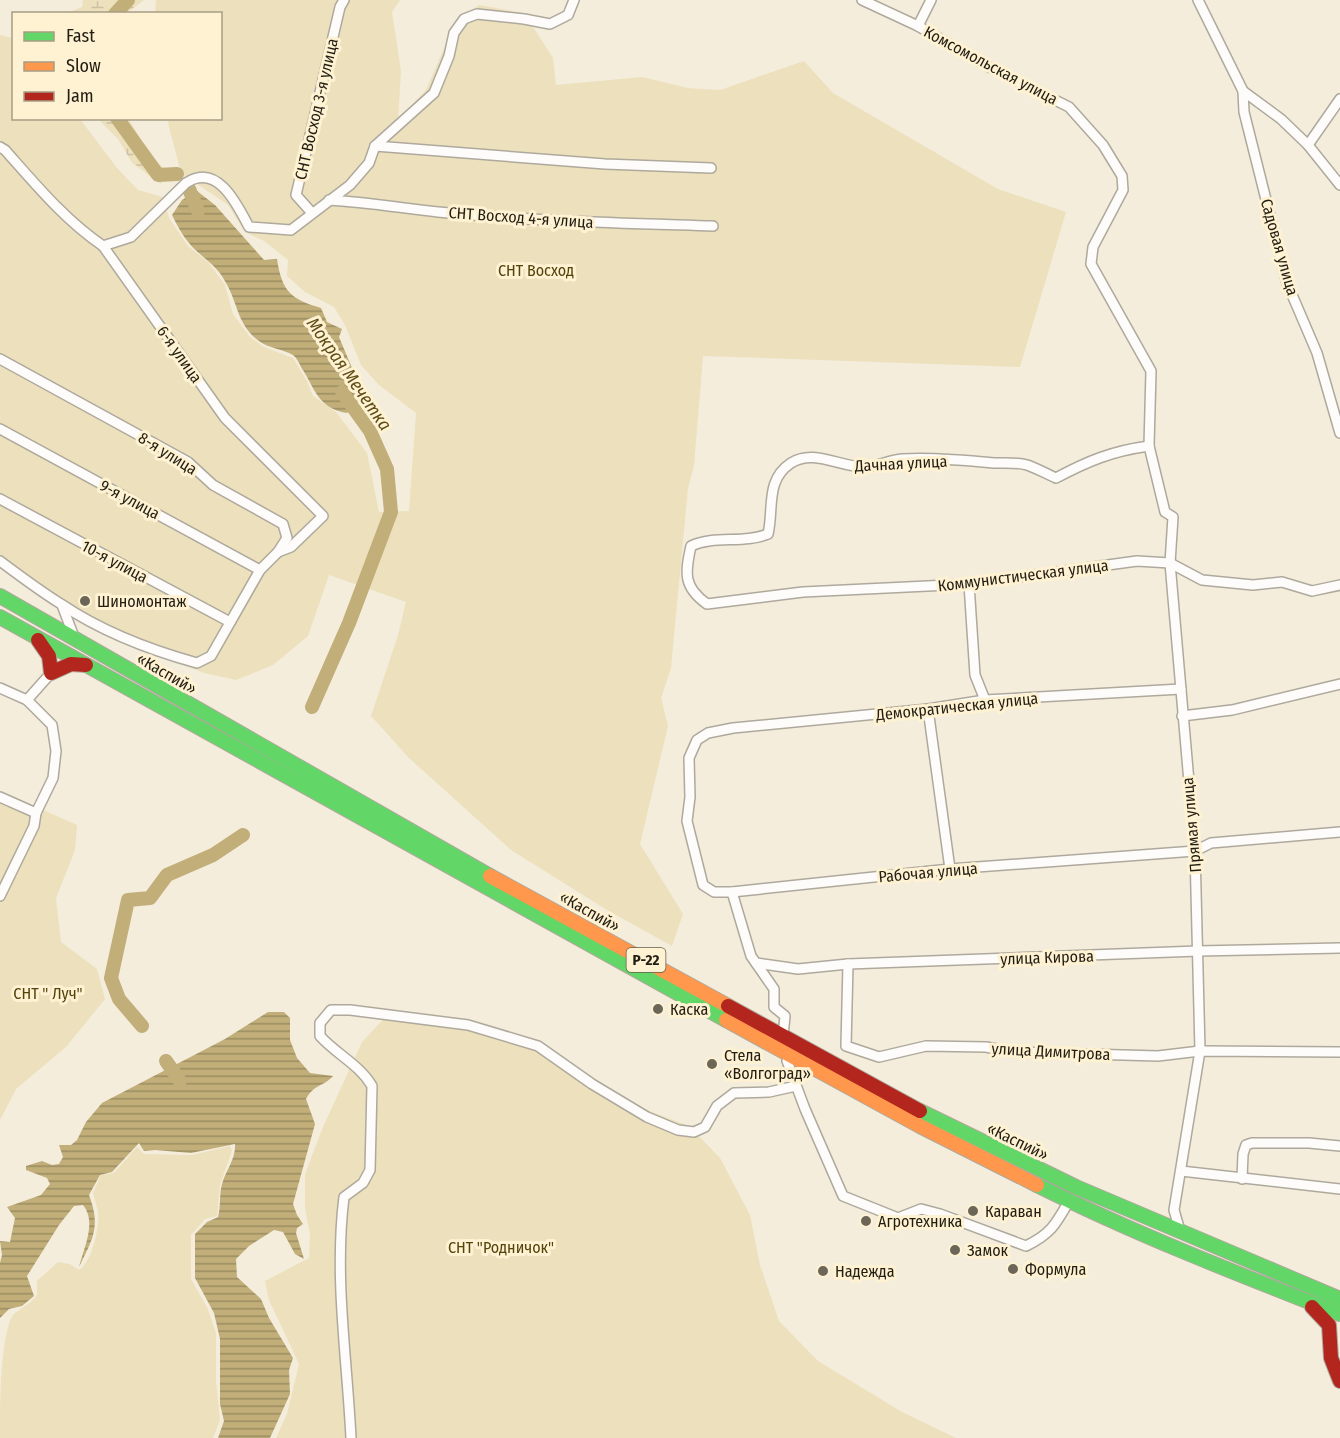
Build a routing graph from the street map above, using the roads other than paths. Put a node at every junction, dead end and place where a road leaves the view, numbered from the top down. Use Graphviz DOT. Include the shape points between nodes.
graph roads {
  1 [pos="344,0"];
  2 [pos="574,0"];
  3 [pos="862,0"];
  4 [pos="931,0"];
  5 [pos="1198,0"];
  6 [pos="918,26"];
  7 [pos="1243,91"];
  8 [pos="1340,99"];
  9 [pos="1308,145"];
  10 [pos="375,146"];
  11 [pos="0,147"];
  12 [pos="711,168"];
  13 [pos="1340,185"];
  14 [pos="328,200"];
  15 [pos="312,213"];
  16 [pos="714,226"];
  17 [pos="103,246"];
  18 [pos="0,359"];
  19 [pos="0,429"];
  20 [pos="1340,433"];
  21 [pos="1149,446"];
  22 [pos="0,499"];
  23 [pos="278,552"];
  24 [pos="0,561"];
  25 [pos="1170,563"];
  26 [pos="686,568"];
  27 [pos="260,570"];
  28 [pos="969,584"];
  29 [pos="1340,585"];
  30 [pos="0,596"];
  31 [pos="62,605"];
  32 [pos="0,617"];
  33 [pos="230,622"];
  34 [pos="36,637"];
  35 [pos="75,639"];
  36 [pos="87,665"];
  37 [pos="51,673"];
  38 [pos="1340,684"];
  39 [pos="0,688"];
  40 [pos="1181,689"];
  41 [pos="27,700"];
  42 [pos="985,700"];
  43 [pos="928,709"];
  44 [pos="1182,716"];
  45 [pos="734,729"];
  46 [pos="0,797"];
  47 [pos="36,813"];
  48 [pos="1340,832"];
  49 [pos="1195,852"];
  50 [pos="950,869"];
  51 [pos="1,892"];
  52 [pos="732,892"];
  53 [pos="1340,948"];
  54 [pos="1198,951"];
  55 [pos="756,963"];
  56 [pos="848,964"];
  57 [pos="785,1050"];
  58 [pos="1200,1051"];
  59 [pos="1340,1052"];
  60 [pos="796,1086"];
  61 [pos="1340,1146"];
  62 [pos="1181,1171"];
  63 [pos="1242,1179"];
  64 [pos="1340,1190"];
  65 [pos="1069,1201"];
  66 [pos="1174,1210"];
  67 [pos="1152,1220"];
  68 [pos="1181,1233"];
  69 [pos="1310,1287"];
  70 [pos="1340,1288"];
  71 [pos="1340,1299"];
  72 [pos="1305,1301"];
  73 [pos="1340,1314"];
  74 [pos="1336,1341"];
  75 [pos="1340,1381"];
  76 [pos="351,1438"];
  1 -- 15 [label="street, СНТ Восход 3-я улица" via="296,195"];
  2 -- 10 [label="street" via="568,15 550,24 477,14 464,19 454,33 434,93"];
  3 -- 6 [label="street, Комсомольская улица"];
  4 -- 6 [label="street"];
  5 -- 7 [label="street"];
  6 -- 21 [label="street, Комсомольская улица" via="1069,107 1103,145 1122,176 1123,190 1093,247 1091,264 1151,371"];
  7 -- 9 [label="street"];
  7 -- 20 [label="street, Садовая улица" via="1244,112 1287,283 1317,352"];
  8 -- 9 [label="street"];
  9 -- 13 [label="street"];
  10 -- 12 [label="street"];
  10 -- 14 [label="street" via="369,163 350,185"];
  11 -- 17 [label="street, 6-я улица" via="80,231"];
  14 -- 15 [label="street"];
  14 -- 16 [label="street, СНТ Восход 4-я улица" via="438,212"];
  15 -- 17 [label="street" via="291,230 249,227 236,202 218,183 203,175 186,183 131,237"];
  17 -- 23 [label="street, 6-я улица" via="225,418 324,516 291,547"];
  18 -- 23 [label="street, 8-я улица" via="188,462 213,485 283,524 287,538"];
  19 -- 27 [label="street, 9-я улица"];
  21 -- 25 [label="street, Прямая улица" via="1165,512 1173,517"];
  21 -- 26 [label="street, Дачная улица" via="1087,462 1056,478 1026,465 902,459 867,467 803,456 776,478 770,497 768,534 702,541 691,546"];
  22 -- 33 [label="street, 10-я улица"];
  23 -- 27 [label="street"];
  24 -- 31 [label="street"];
  25 -- 28 [label="street, Коммунистическая улица" via="1137,561"];
  25 -- 29 [label="street, Коммунистическая улица" via="1203,580 1253,585 1282,582 1312,591"];
  25 -- 40 [label="street, Прямая улица"];
  26 -- 28 [label="street, Коммунистическая улица" via="688,585 707,604 803,592"];
  27 -- 33 [label="street"];
  28 -- 42 [label="street" via="975,675"];
  30 -- 35 [label="highway, «Каспий» / Р-22"];
  31 -- 33 [label="street" via="119,635 197,663 211,656"];
  31 -- 35 [label="street"];
  32 -- 34 [label="highway, «Каспий» / Р-22"];
  34 -- 36 [label="highway, «Каспий» / Р-22"];
  34 -- 37 [label="highway" via="49,656"];
  35 -- 57 [label="highway, «Каспий» / Р-22"];
  36 -- 37 [label="highway" via="71,664"];
  36 -- 57 [label="highway, «Каспий» / Р-22"];
  37 -- 41 [label="street"];
  38 -- 44 [label="street" via="1232,710"];
  39 -- 41 [label="street"];
  40 -- 42 [label="street, Демократическая улица"];
  40 -- 44 [label="street, Прямая улица"];
  41 -- 47 [label="street" via="52,725 56,751 53,778"];
  42 -- 43 [label="street, Демократическая улица"];
  43 -- 45 [label="street, Демократическая улица"];
  43 -- 50 [label="street"];
  44 -- 49 [label="street, Прямая улица"];
  45 -- 52 [label="street, Рабочая улица" via="708,733 697,740 689,758 687,821 703,885 714,892"];
  46 -- 47 [label="street"];
  47 -- 51 [label="street" via="34,826"];
  48 -- 49 [label="street, Рабочая улица" via="1210,843"];
  49 -- 50 [label="street, Рабочая улица"];
  49 -- 54 [label="street, Прямая улица"];
  50 -- 52 [label="street, Рабочая улица"];
  52 -- 55 [label="street"];
  53 -- 54 [label="street, улица Кирова"];
  54 -- 56 [label="street, улица Кирова"];
  54 -- 58 [label="street, Прямая улица"];
  55 -- 56 [label="street, улица Кирова" via="798,969"];
  55 -- 57 [label="street" via="774,989 774,1007 785,1016"];
  56 -- 58 [label="street, улица Димитрова" via="846,1046 879,1057 926,1047 1158,1056"];
  57 -- 60 [label="street"];
  57 -- 65 [label="highway, «Каспий» / Р-22" via="920,1126"];
  57 -- 67 [label="highway, «Каспий» / Р-22"];
  58 -- 59 [label="street, улица Димитрова"];
  58 -- 62 [label="street, Прямая улица"];
  60 -- 65 [label="street" via="843,1196 898,1218 921,1209 940,1214 1026,1246 1054,1227"];
  60 -- 76 [label="street" via="735,1093 717,1106 705,1127 694,1132 678,1130 647,1117 538,1046 468,1025 331,1010 320,1023 320,1036 366,1075 372,1086 370,1170 363,1183 344,1197 341,1223 340,1293"];
  61 -- 63 [label="street" via="1251,1143 1243,1154"];
  62 -- 63 [label="street"];
  62 -- 66 [label="street, Прямая улица"];
  63 -- 64 [label="street"];
  65 -- 72 [label="highway, «Каспий» / Р-22"];
  66 -- 67 [label="street"];
  66 -- 68 [label="street"];
  67 -- 68 [label="highway, «Каспий» / Р-22"];
  68 -- 69 [label="highway, «Каспий» / Р-22"];
  69 -- 70 [label="highway" via="1331,1291"];
  69 -- 71 [label="highway, Р-22"];
  72 -- 73 [label="highway, Р-22"];
  72 -- 74 [label="highway" via="1326,1319"];
  74 -- 75 [label="highway" via="1331,1358"];
}
